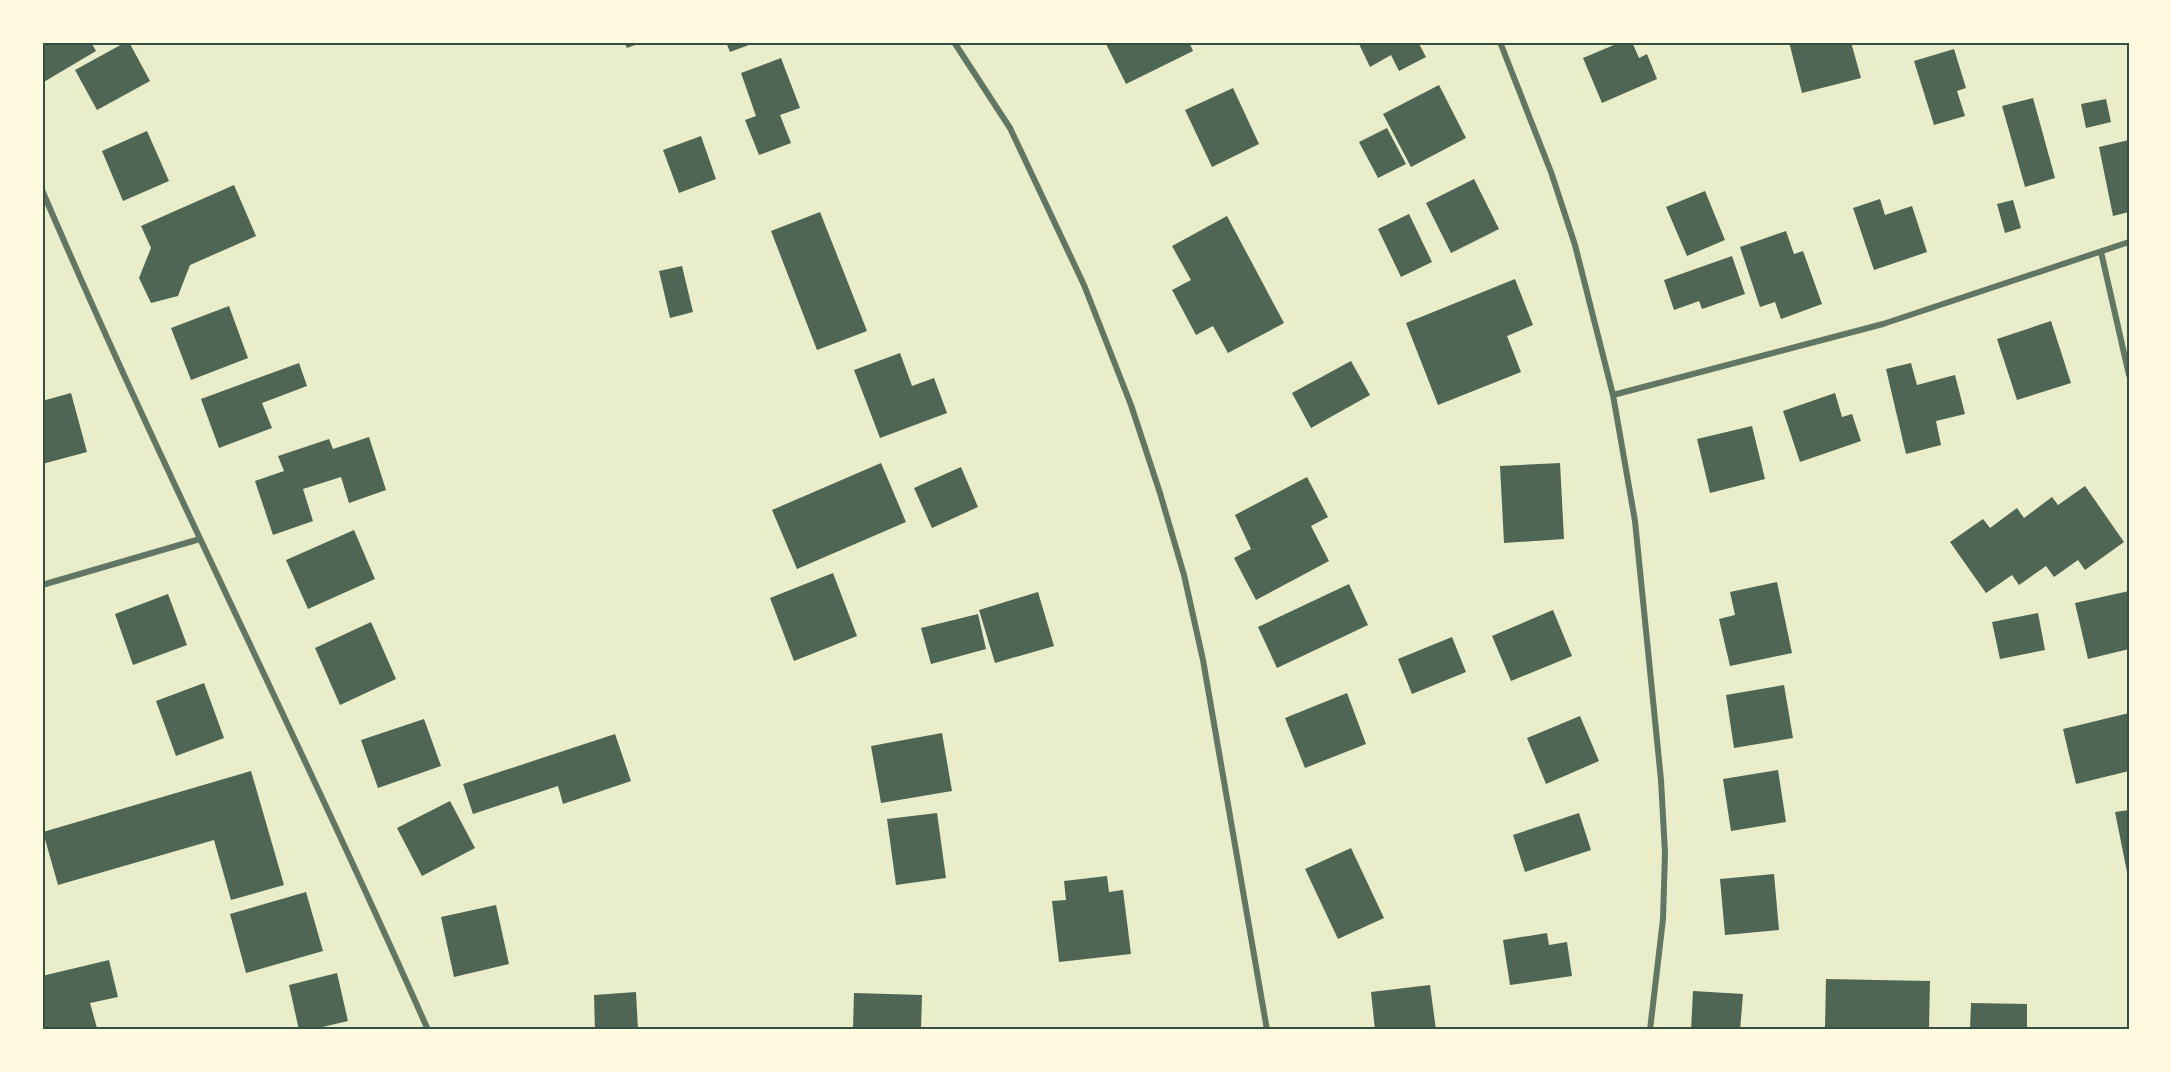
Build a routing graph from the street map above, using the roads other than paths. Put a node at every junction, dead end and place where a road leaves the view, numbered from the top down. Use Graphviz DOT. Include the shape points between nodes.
graph roads {
  1 [pos="954,42"];
  2 [pos="1500,42"];
  3 [pos="42,190"];
  4 [pos="2129,242"];
  5 [pos="2101,252"];
  6 [pos="2129,375"];
  7 [pos="1613,395"];
  8 [pos="200,539"];
  9 [pos="42,585"];
  10 [pos="428,1030"];
  11 [pos="1267,1030"];
  12 [pos="1650,1030"];
  1 -- 11 [label="street" via="1010,128 1084,285 1160,493 1184,574 1203,660"];
  2 -- 7 [label="street" via="1575,245"];
  3 -- 8 [label="street"];
  4 -- 5 [label="street"];
  5 -- 6 [label="street"];
  5 -- 7 [label="street" via="1883,324"];
  7 -- 12 [label="street" via="1635,521 1661,780 1663,919"];
  8 -- 9 [label="street"];
  8 -- 10 [label="street" via="370,897"];
}
